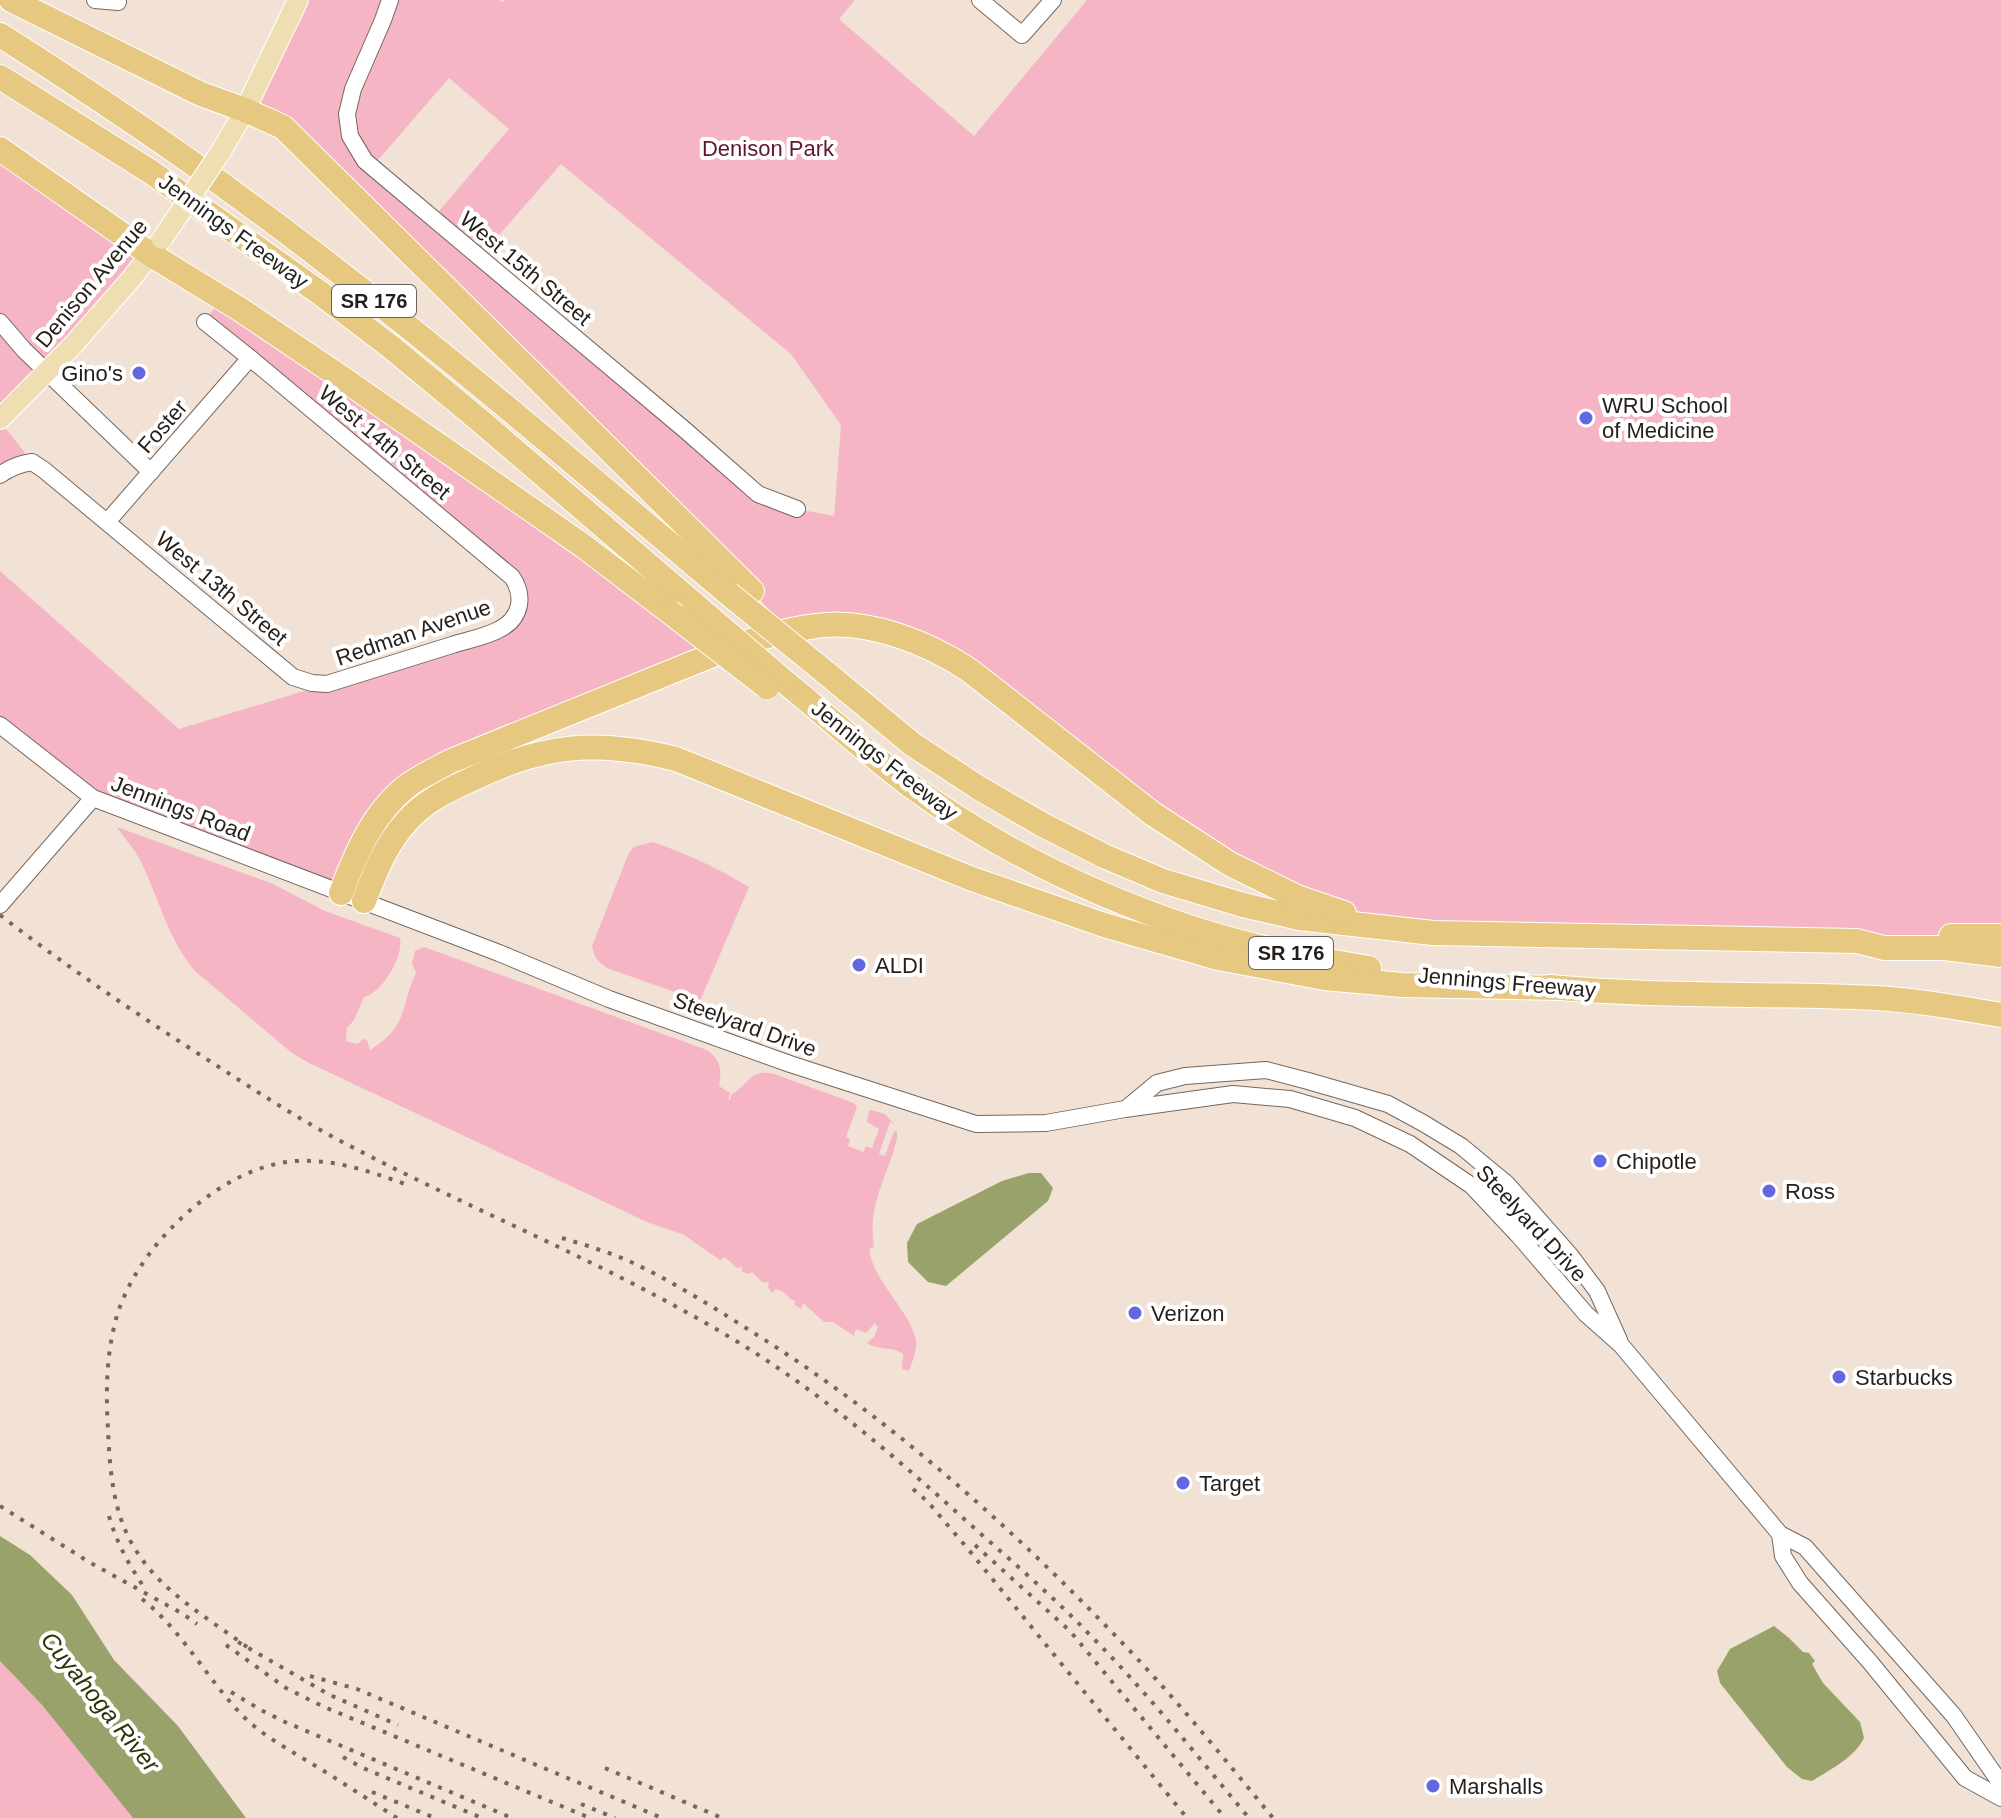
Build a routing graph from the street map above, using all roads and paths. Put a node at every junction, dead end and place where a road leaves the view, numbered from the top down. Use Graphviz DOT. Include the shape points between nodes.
graph roads {
  1 [pos="11,0"];
  2 [pos="95,0"];
  3 [pos="298,0"];
  4 [pos="390,0"];
  5 [pos="980,0"];
  6 [pos="1053,0"];
  7 [pos="118,2"];
  8 [pos="0,35"];
  9 [pos="0,77"];
  10 [pos="245,110"];
  11 [pos="0,149"];
  12 [pos="156,247"];
  13 [pos="0,322"];
  14 [pos="205,322"];
  15 [pos="250,358"];
  16 [pos="47,373"];
  17 [pos="0,419"];
  18 [pos="151,472"];
  19 [pos="0,475"];
  20 [pos="797,509"];
  21 [pos="107,522"];
  22 [pos="740,593"];
  23 [pos="520,606"];
  24 [pos="312,683"];
  25 [pos="776,684"];
  26 [pos="0,725"];
  27 [pos="93,798"];
  28 [pos="352,897"];
  29 [pos="0,905"];
  30 [pos="1387,928"];
  31 [pos="2001,936"];
  32 [pos="1857,941"];
  33 [pos="2001,955"];
  34 [pos="1562,988"];
  35 [pos="2001,1015"];
  36 [pos="1125,1109"];
  37 [pos="1621,1345"];
  38 [pos="1780,1534"];
  39 [pos="2001,1787"];
  40 [pos="2001,1798"];
  1 -- 10 [label="highway" via="201,94"];
  2 -- 7 [label="street"];
  3 -- 10 [label="main road, Denison Avenue"];
  4 -- 20 [label="street, West 15th Street" via="347,114 350,136 365,161 758,494"];
  5 -- 6 [label="street" via="1022,35"];
  8 -- 22 [label="highway, Jennings Freeway / SR 176" via="250,205"];
  9 -- 25 [label="highway, Jennings Freeway / SR 176, bridge" via="151,172 391,347 694,604"];
  10 -- 12 [label="main road, Denison Avenue, bridge"];
  10 -- 22 [label="highway" via="283,127"];
  11 -- 12 [label="highway"];
  12 -- 16 [label="main road, Denison Avenue"];
  12 -- 25 [label="highway, bridge"];
  13 -- 16 [label="street"];
  14 -- 15 [label="street, West 14th Street"];
  15 -- 18 [label="street, Foster"];
  15 -- 23 [label="street, West 14th Street" via="512,577 519,587"];
  16 -- 17 [label="main road, Denison Avenue"];
  16 -- 18 [label="street"];
  18 -- 21 [label="street, Foster"];
  19 -- 21 [label="street, West 13th Street" via="32,462"];
  21 -- 24 [label="street, West 13th Street" via="293,677"];
  22 -- 30 [label="highway, Jennings Freeway / SR 176, bridge" via="912,744 1043,825 1163,881 1243,905 1299,918"];
  23 -- 24 [label="street, Redman Avenue" via="500,629 327,684"];
  25 -- 34 [label="highway, Jennings Freeway / SR 176" via="989,837 1135,907 1306,957 1402,973"];
  26 -- 27 [label="street, Jennings Road"];
  27 -- 28 [label="street, Jennings Road"];
  27 -- 29 [label="street"];
  28 -- 30 [label="highway" via="354,859 370,829 406,787 425,775 756,638 819,625 854,626 888,632 945,654 1153,814 1230,864 1297,897"];
  28 -- 34 [label="highway" via="408,820 442,794 534,754 572,747 625,748 676,759 972,879 1218,958 1325,978 1402,985"];
  28 -- 36 [label="street, Steelyard Drive" via="639,1010 976,1124 1046,1123"];
  30 -- 32 [label="highway, Jennings Freeway / SR 176"];
  31 -- 32 [label="highway"];
  32 -- 33 [label="highway, Jennings Freeway / SR 176" via="1884,948"];
  34 -- 35 [label="highway, Jennings Freeway / SR 176" via="1874,998"];
  36 -- 37 [label="street, Steelyard Drive" via="1233,1094 1290,1099 1355,1118 1410,1144 1472,1186 1586,1314"];
  36 -- 37 [label="street, Steelyard Drive" via="1157,1083 1266,1070 1388,1104 1461,1146 1507,1184 1597,1291"];
  37 -- 38 [label="street, Steelyard Drive"];
  38 -- 39 [label="street, Steelyard Drive" via="1805,1547 1942,1702"];
  38 -- 40 [label="street, Steelyard Drive" via="1783,1556 1800,1583 1965,1778"];
}
